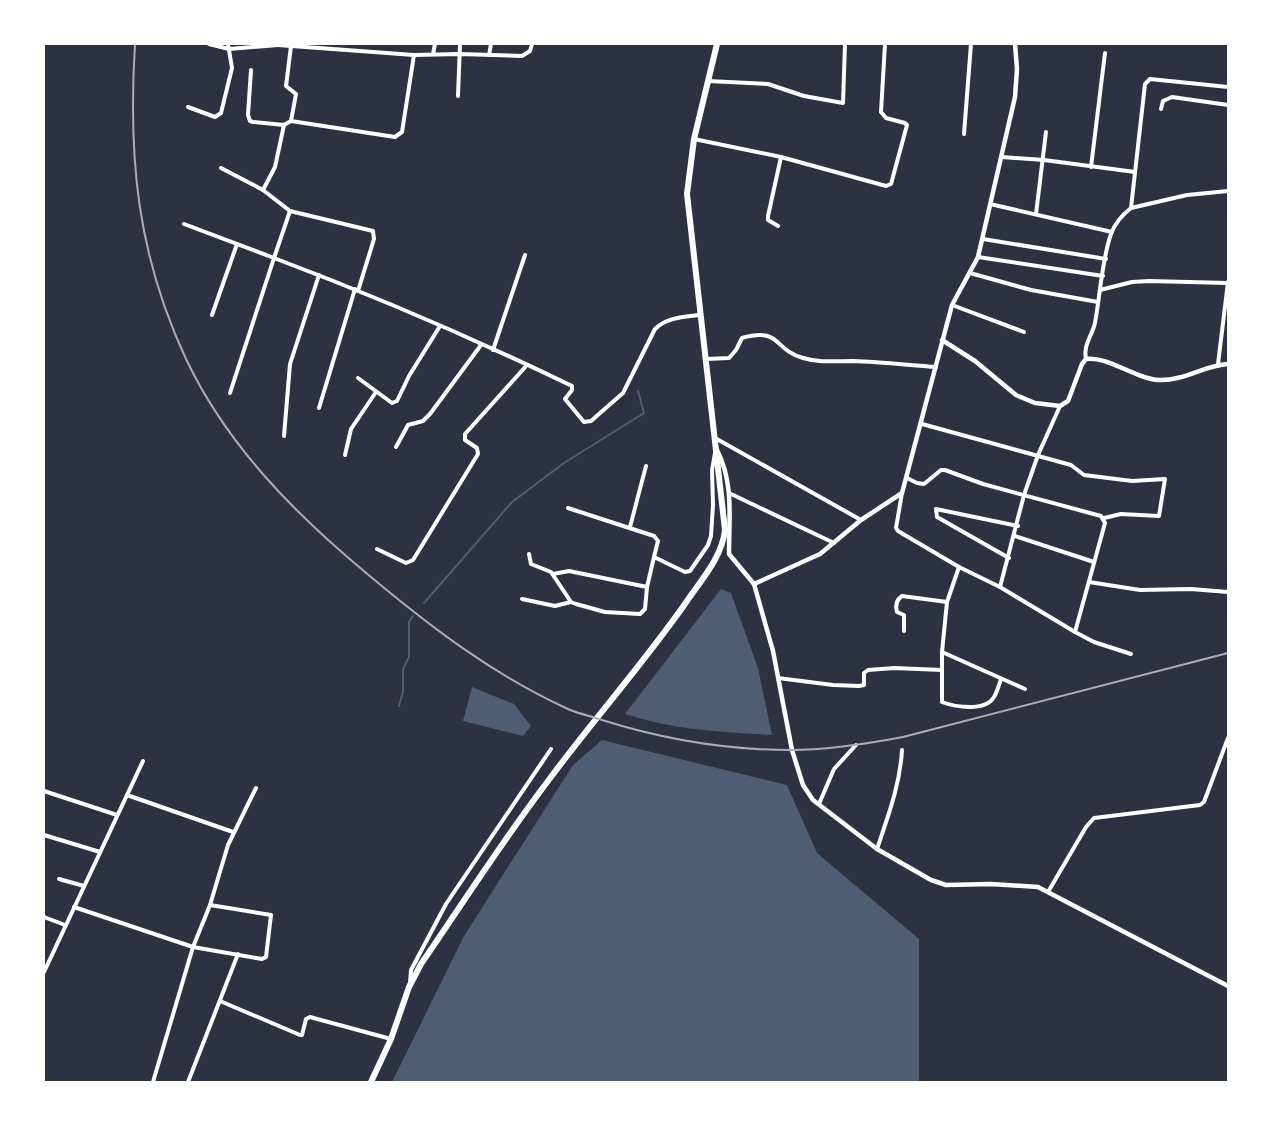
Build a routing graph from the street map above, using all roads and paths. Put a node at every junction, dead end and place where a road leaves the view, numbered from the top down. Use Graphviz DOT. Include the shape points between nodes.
graph roads {
  1 [pos="209,44"];
  2 [pos="228,44"];
  3 [pos="278,44"];
  4 [pos="366,44"];
  5 [pos="435,44"];
  6 [pos="460,44"];
  7 [pos="491,44"];
  8 [pos="532,44"];
  9 [pos="717,44"];
  10 [pos="845,44"];
  11 [pos="885,44"];
  12 [pos="971,44"];
  13 [pos="1015,44"];
  14 [pos="310,45"];
  15 [pos="291,46"];
  16 [pos="229,49"];
  17 [pos="364,52"];
  18 [pos="1105,53"];
  19 [pos="433,54"];
  20 [pos="459,54"];
  21 [pos="414,55"];
  22 [pos="489,55"];
  23 [pos="251,70"];
  24 [pos="708,81"];
  25 [pos="1228,87"];
  26 [pos="458,96"];
  27 [pos="1228,105"];
  28 [pos="188,107"];
  29 [pos="1161,109"];
  30 [pos="291,121"];
  31 [pos="284,125"];
  32 [pos="1046,132"];
  33 [pos="964,134"];
  34 [pos="694,139"];
  35 [pos="781,157"];
  36 [pos="1002,157"];
  37 [pos="1044,160"];
  38 [pos="1091,167"];
  39 [pos="221,168"];
  40 [pos="1135,172"];
  41 [pos="263,190"];
  42 [pos="1228,191"];
  43 [pos="990,204"];
  44 [pos="1131,208"];
  45 [pos="291,211"];
  46 [pos="1036,214"];
  47 [pos="184,224"];
  48 [pos="778,226"];
  49 [pos="1112,232"];
  50 [pos="982,238"];
  51 [pos="237,244"];
  52 [pos="525,255"];
  53 [pos="978,257"];
  54 [pos="274,258"];
  55 [pos="1106,259"];
  56 [pos="970,273"];
  57 [pos="319,275"];
  58 [pos="1103,276"];
  59 [pos="1228,283"];
  60 [pos="356,290"];
  61 [pos="1100,290"];
  62 [pos="1098,302"];
  63 [pos="952,305"];
  64 [pos="701,314"];
  65 [pos="212,315"];
  66 [pos="440,326"];
  67 [pos="1024,332"];
  68 [pos="942,340"];
  69 [pos="481,345"];
  70 [pos="493,350"];
  71 [pos="706,359"];
  72 [pos="1086,359"];
  73 [pos="527,364"];
  74 [pos="1218,364"];
  75 [pos="1228,364"];
  76 [pos="936,368"];
  77 [pos="358,378"];
  78 [pos="376,392"];
  79 [pos="230,393"];
  80 [pos="1060,406"];
  81 [pos="319,408"];
  82 [pos="922,424"];
  83 [pos="284,436"];
  84 [pos="714,437"];
  85 [pos="396,447"];
  86 [pos="716,447"];
  87 [pos="345,455"];
  88 [pos="1038,455"];
  89 [pos="646,466"];
  90 [pos="907,478"];
  91 [pos="729,493"];
  92 [pos="902,493"];
  93 [pos="1024,495"];
  94 [pos="568,508"];
  95 [pos="1104,519"];
  96 [pos="861,520"];
  97 [pos="1018,526"];
  98 [pos="630,527"];
  99 [pos="1015,536"];
  100 [pos="834,543"];
  101 [pos="377,549"];
  102 [pos="529,554"];
  103 [pos="654,557"];
  104 [pos="1009,558"];
  105 [pos="1094,562"];
  106 [pos="959,567"];
  107 [pos="552,574"];
  108 [pos="1089,582"];
  109 [pos="754,584"];
  110 [pos="647,587"];
  111 [pos="1000,587"];
  112 [pos="1228,592"];
  113 [pos="522,599"];
  114 [pos="571,602"];
  115 [pos="947,602"];
  116 [pos="904,631"];
  117 [pos="1075,632"];
  118 [pos="942,652"];
  119 [pos="1131,654"];
  120 [pos="942,670"];
  121 [pos="778,678"];
  122 [pos="1001,679"];
  123 [pos="1025,689"];
  124 [pos="1228,738"];
  125 [pos="856,746"];
  126 [pos="551,749"];
  127 [pos="902,750"];
  128 [pos="143,761"];
  129 [pos="256,788"];
  130 [pos="44,791"];
  131 [pos="127,795"];
  132 [pos="819,804"];
  133 [pos="117,815"];
  134 [pos="233,832"];
  135 [pos="44,835"];
  136 [pos="877,849"];
  137 [pos="100,852"];
  138 [pos="59,879"];
  139 [pos="84,886"];
  140 [pos="1048,892"];
  141 [pos="210,905"];
  142 [pos="74,907"];
  143 [pos="44,917"];
  144 [pos="65,925"];
  145 [pos="193,947"];
  146 [pos="238,954"];
  147 [pos="44,972"];
  148 [pos="1228,986"];
  149 [pos="409,987"];
  150 [pos="220,1000"];
  151 [pos="391,1039"];
  152 [pos="153,1083"];
  153 [pos="188,1083"];
  154 [pos="371,1083"];
  1 -- 16 [label="street"];
  2 -- 16 [label="street"];
  3 -- 15 [label="street"];
  3 -- 16 [label="street"];
  4 -- 17 [label="street"];
  5 -- 19 [label="street"];
  6 -- 20 [label="street"];
  7 -- 22 [label="street"];
  8 -- 22 [label="street" via="522,56"];
  9 -- 24 [label="main road"];
  10 -- 24 [label="street" via="843,102 804,96 768,84"];
  11 -- 35 [label="street" via="881,112 886,118 907,125 891,184 886,186"];
  12 -- 33 [label="street"];
  13 -- 36 [label="street" via="1017,82"];
  14 -- 15 [label="street"];
  14 -- 17 [label="street"];
  15 -- 30 [label="street" via="286,86 296,94"];
  16 -- 28 [label="street" via="232,68 221,113 215,117"];
  17 -- 21 [label="street"];
  18 -- 38 [label="street"];
  19 -- 20 [label="street"];
  19 -- 21 [label="street"];
  20 -- 22 [label="street"];
  20 -- 26 [label="street"];
  21 -- 30 [label="street" via="399,136"];
  23 -- 31 [label="street" via="250,120"];
  24 -- 34 [label="main road"];
  25 -- 40 [label="street" via="1147,80"];
  27 -- 29 [label="street" via="1172,97 1163,101"];
  30 -- 31 [label="street"];
  31 -- 41 [label="street" via="275,167"];
  32 -- 37 [label="street"];
  34 -- 35 [label="street"];
  34 -- 64 [label="main road" via="687,183 688,208"];
  35 -- 48 [label="street" via="768,216"];
  36 -- 37 [label="street"];
  36 -- 43 [label="street"];
  37 -- 38 [label="street"];
  37 -- 46 [label="street"];
  38 -- 40 [label="street"];
  39 -- 41 [label="street"];
  40 -- 44 [label="street"];
  41 -- 45 [label="street"];
  42 -- 44 [label="street" via="1187,195"];
  43 -- 46 [label="street"];
  43 -- 50 [label="street"];
  44 -- 49 [label="street"];
  45 -- 54 [label="street"];
  45 -- 60 [label="street" via="375,233"];
  46 -- 49 [label="street"];
  47 -- 51 [label="street"];
  49 -- 55 [label="street"];
  50 -- 53 [label="street"];
  50 -- 55 [label="street"];
  51 -- 54 [label="street"];
  51 -- 65 [label="street"];
  52 -- 70 [label="street"];
  53 -- 56 [label="street"];
  53 -- 58 [label="street"];
  54 -- 57 [label="street"];
  54 -- 79 [label="street"];
  55 -- 58 [label="street"];
  56 -- 62 [label="street"];
  56 -- 63 [label="street"];
  57 -- 60 [label="street"];
  57 -- 83 [label="street" via="290,364"];
  58 -- 61 [label="street"];
  59 -- 61 [label="street" via="1149,281"];
  59 -- 74 [label="street"];
  60 -- 66 [label="street"];
  60 -- 81 [label="street"];
  61 -- 62 [label="street"];
  62 -- 72 [label="street" via="1085,346"];
  63 -- 67 [label="street"];
  63 -- 68 [label="street"];
  64 -- 71 [label="main road"];
  64 -- 73 [label="street" via="660,324 623,393 587,423 565,399 572,386"];
  66 -- 69 [label="street"];
  66 -- 78 [label="street" via="397,401 392,403"];
  68 -- 76 [label="street"];
  68 -- 80 [label="street" via="1016,395 1035,403"];
  69 -- 70 [label="street"];
  69 -- 85 [label="street" via="423,421 408,425"];
  70 -- 73 [label="street"];
  71 -- 76 [label="street" via="729,358 742,338 768,335 800,358"];
  71 -- 84 [label="main road"];
  72 -- 74 [label="street" via="1094,358 1147,379 1162,380"];
  72 -- 80 [label="street" via="1068,401"];
  73 -- 101 [label="street" via="465,434 465,440 477,448 478,454 413,560 406,563"];
  74 -- 75 [label="street"];
  76 -- 82 [label="street"];
  77 -- 78 [label="street"];
  78 -- 87 [label="street" via="351,429"];
  80 -- 88 [label="street"];
  82 -- 88 [label="street"];
  82 -- 90 [label="street"];
  84 -- 86 [label="main road"];
  84 -- 96 [label="street"];
  86 -- 91 [label="street"];
  86 -- 103 [label="street" via="708,545 688,572"];
  86 -- 149 [label="main road" via="725,530 718,556 666,631 509,834"];
  88 -- 93 [label="street"];
  88 -- 95 [label="street" via="1071,465 1084,475 1132,481 1165,479 1159,516 1121,514"];
  89 -- 98 [label="street"];
  90 -- 92 [label="street"];
  90 -- 93 [label="street" via="924,484 945,470"];
  91 -- 100 [label="street"];
  91 -- 109 [label="street" via="729,555"];
  92 -- 96 [label="street"];
  92 -- 106 [label="street" via="897,530"];
  93 -- 95 [label="street"];
  93 -- 97 [label="street"];
  94 -- 98 [label="street"];
  95 -- 105 [label="street"];
  96 -- 100 [label="street"];
  97 -- 99 [label="street"];
  97 -- 104 [label="street" via="936,509 938,517"];
  98 -- 103 [label="street" via="656,537"];
  99 -- 104 [label="street"];
  99 -- 105 [label="street"];
  100 -- 109 [label="street" via="820,554"];
  102 -- 107 [label="street" via="531,564"];
  103 -- 110 [label="street"];
  104 -- 111 [label="street"];
  105 -- 108 [label="street"];
  106 -- 111 [label="street"];
  106 -- 115 [label="street"];
  107 -- 110 [label="street" via="569,571"];
  107 -- 114 [label="street"];
  108 -- 112 [label="street" via="1140,591"];
  108 -- 117 [label="street"];
  109 -- 121 [label="street"];
  110 -- 114 [label="street" via="645,609 640,614 598,611"];
  111 -- 117 [label="street"];
  113 -- 114 [label="street" via="555,606"];
  115 -- 116 [label="street" via="902,596 896,607 905,617"];
  115 -- 118 [label="street"];
  117 -- 119 [label="street"];
  118 -- 120 [label="street"];
  118 -- 122 [label="street"];
  120 -- 121 [label="street" via="868,670 864,673 864,685 860,686"];
  120 -- 122 [label="street" via="941,700 945,704 983,705 994,698"];
  121 -- 132 [label="street" via="803,785"];
  122 -- 123 [label="street"];
  124 -- 140 [label="street" via="1204,802 1094,818"];
  125 -- 132 [label="street" via="834,769"];
  126 -- 149 [label="street" via="446,904 411,970"];
  127 -- 136 [label="street" via="897,790"];
  128 -- 131 [label="street"];
  129 -- 134 [label="street"];
  130 -- 133 [label="street"];
  131 -- 133 [label="street"];
  131 -- 134 [label="street"];
  132 -- 136 [label="street"];
  133 -- 137 [label="street"];
  134 -- 141 [label="street"];
  135 -- 137 [label="street"];
  136 -- 140 [label="street" via="946,885 1033,886"];
  137 -- 139 [label="street"];
  138 -- 139 [label="street"];
  139 -- 142 [label="street"];
  140 -- 148 [label="street"];
  141 -- 145 [label="street"];
  141 -- 146 [label="street" via="272,915 266,957"];
  142 -- 144 [label="street"];
  142 -- 145 [label="street"];
  143 -- 144 [label="street"];
  144 -- 147 [label="street"];
  145 -- 146 [label="street"];
  145 -- 152 [label="street"];
  146 -- 150 [label="street"];
  149 -- 151 [label="main road"];
  150 -- 151 [label="street" via="300,1035 310,1017"];
  150 -- 153 [label="street"];
  151 -- 154 [label="main road"];
}
